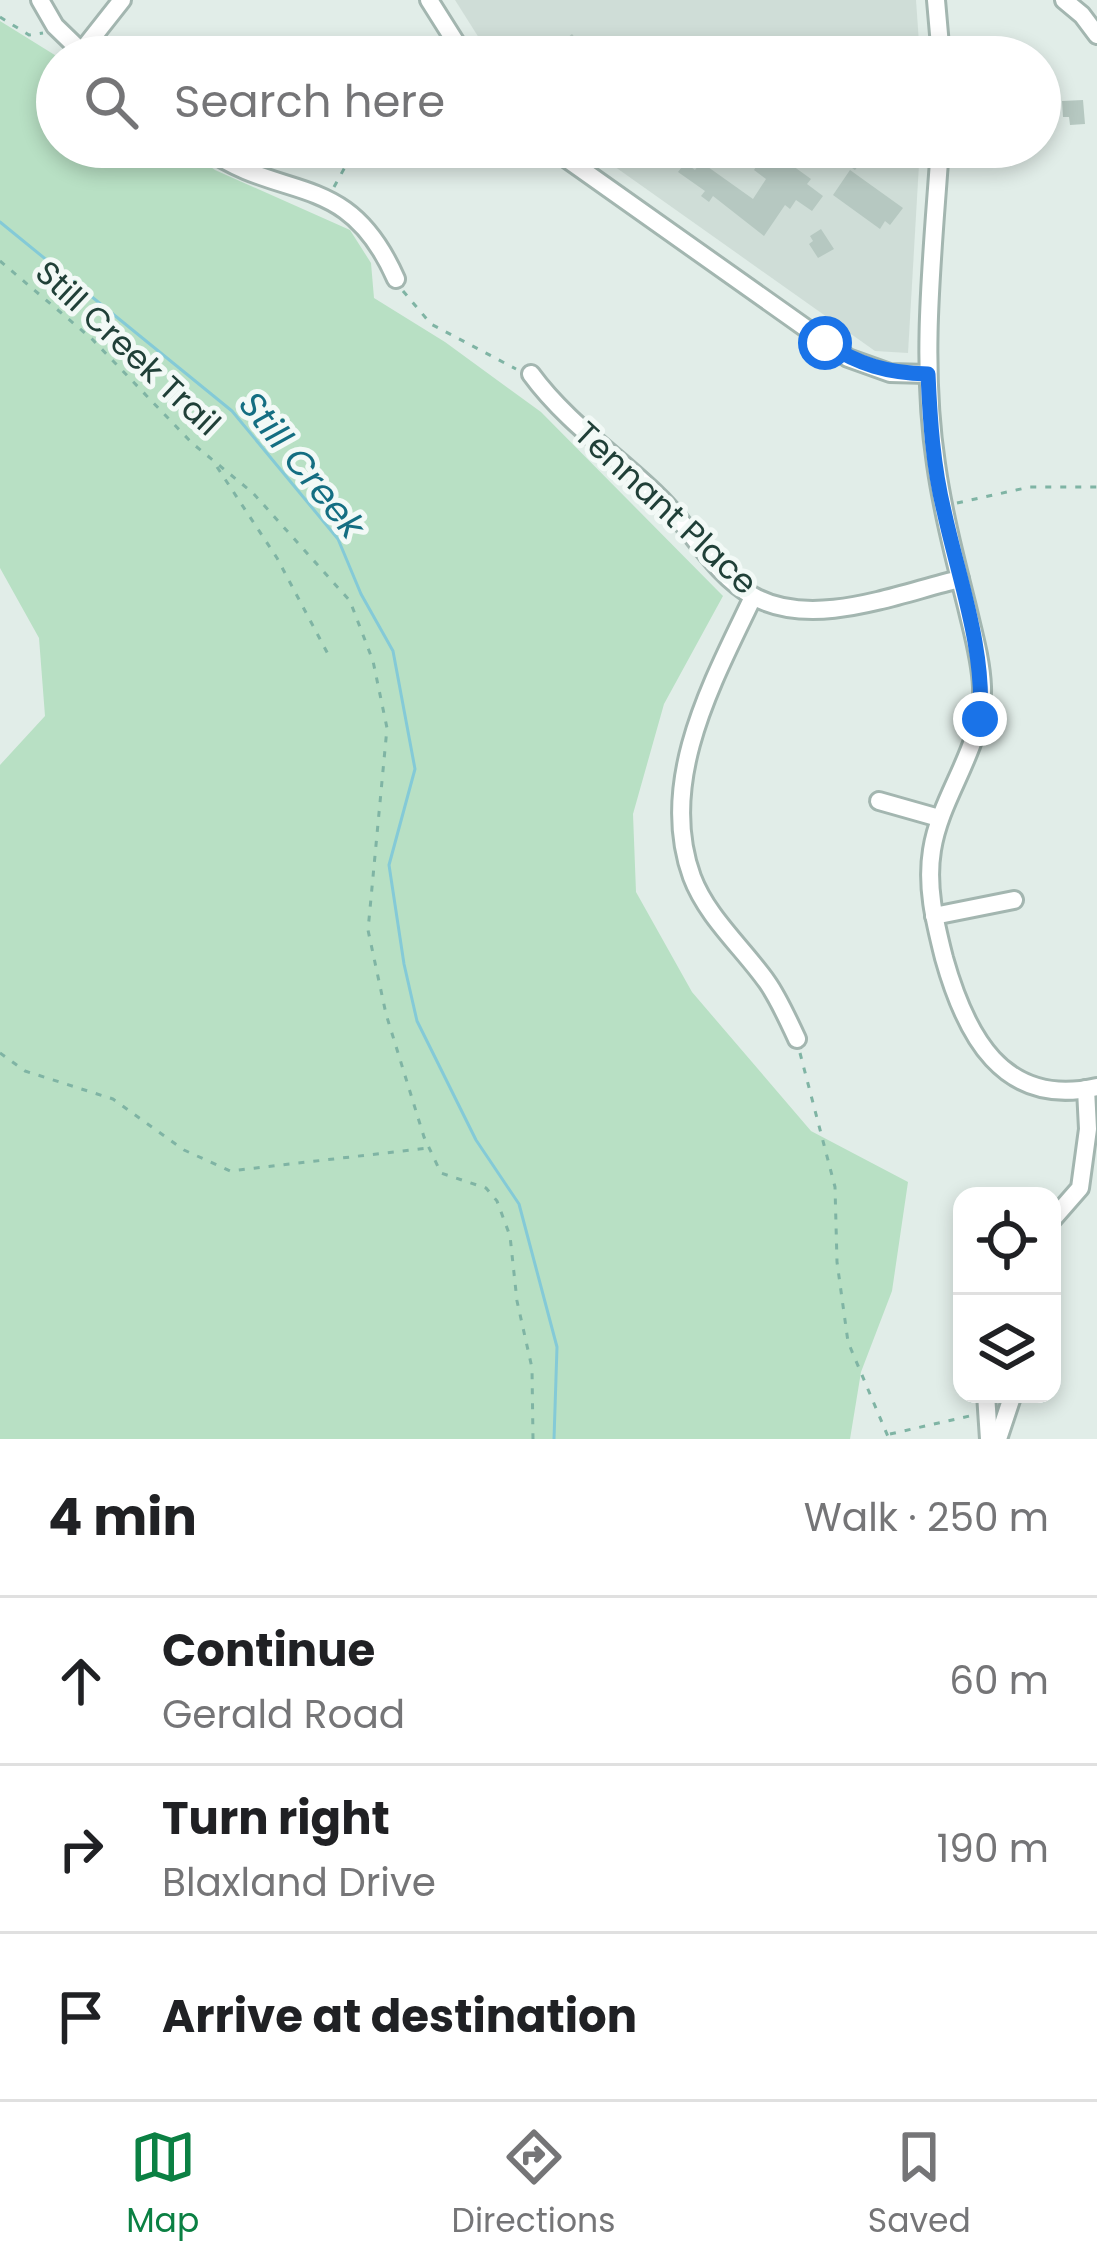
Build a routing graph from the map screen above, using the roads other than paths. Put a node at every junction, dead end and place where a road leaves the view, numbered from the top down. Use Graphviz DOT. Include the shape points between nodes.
graph roads {
  1 [pos="40,0"];
  2 [pos="122,0"];
  3 [pos="429,0"];
  4 [pos="936,0"];
  5 [pos="1064,0"];
  6 [pos="1097,35"];
  7 [pos="65,36"];
  8 [pos="97,36"];
  9 [pos="452,36"];
  10 [pos="939,36"];
  11 [pos="246,168"];
  12 [pos="580,168"];
  13 [pos="939,168"];
  14 [pos="396,279"];
  15 [pos="532,374"];
  16 [pos="928,374"];
  17 [pos="960,578"];
  18 [pos="753,597"];
  19 [pos="879,801"];
  20 [pos="940,818"];
  21 [pos="1014,900"];
  22 [pos="934,916"];
  23 [pos="797,1039"];
  24 [pos="1091,1088"];
  25 [pos="1061,1210"];
  26 [pos="987,1403"];
  27 [pos="1010,1403"];
  28 [pos="989,1439"];
  29 [pos="998,1439"];
  1 -- 7 [label="street"];
  2 -- 8 [label="street"];
  3 -- 9 [label="street"];
  4 -- 10 [label="street"];
  5 -- 6 [label="street"];
  11 -- 14 [label="street" via="354,215"];
  12 -- 16 [label="street" via="848,358 890,373"];
  13 -- 16 [label="street"];
  15 -- 18 [label="street, Tennant Place"];
  16 -- 17 [label="street" via="942,506"];
  17 -- 18 [label="street, Tennant Place" via="814,610"];
  17 -- 20 [label="street" via="982,687 980,719"];
  18 -- 23 [label="street" via="695,721 681,813 692,878 769,984"];
  19 -- 20 [label="street"];
  20 -- 22 [label="street" via="929,880"];
  21 -- 22 [label="street"];
  22 -- 24 [label="street" via="958,1009 991,1060 1050,1088"];
  24 -- 25 [label="street" via="1080,1188"];
  26 -- 28 [label="street"];
  27 -- 29 [label="street"];
}
